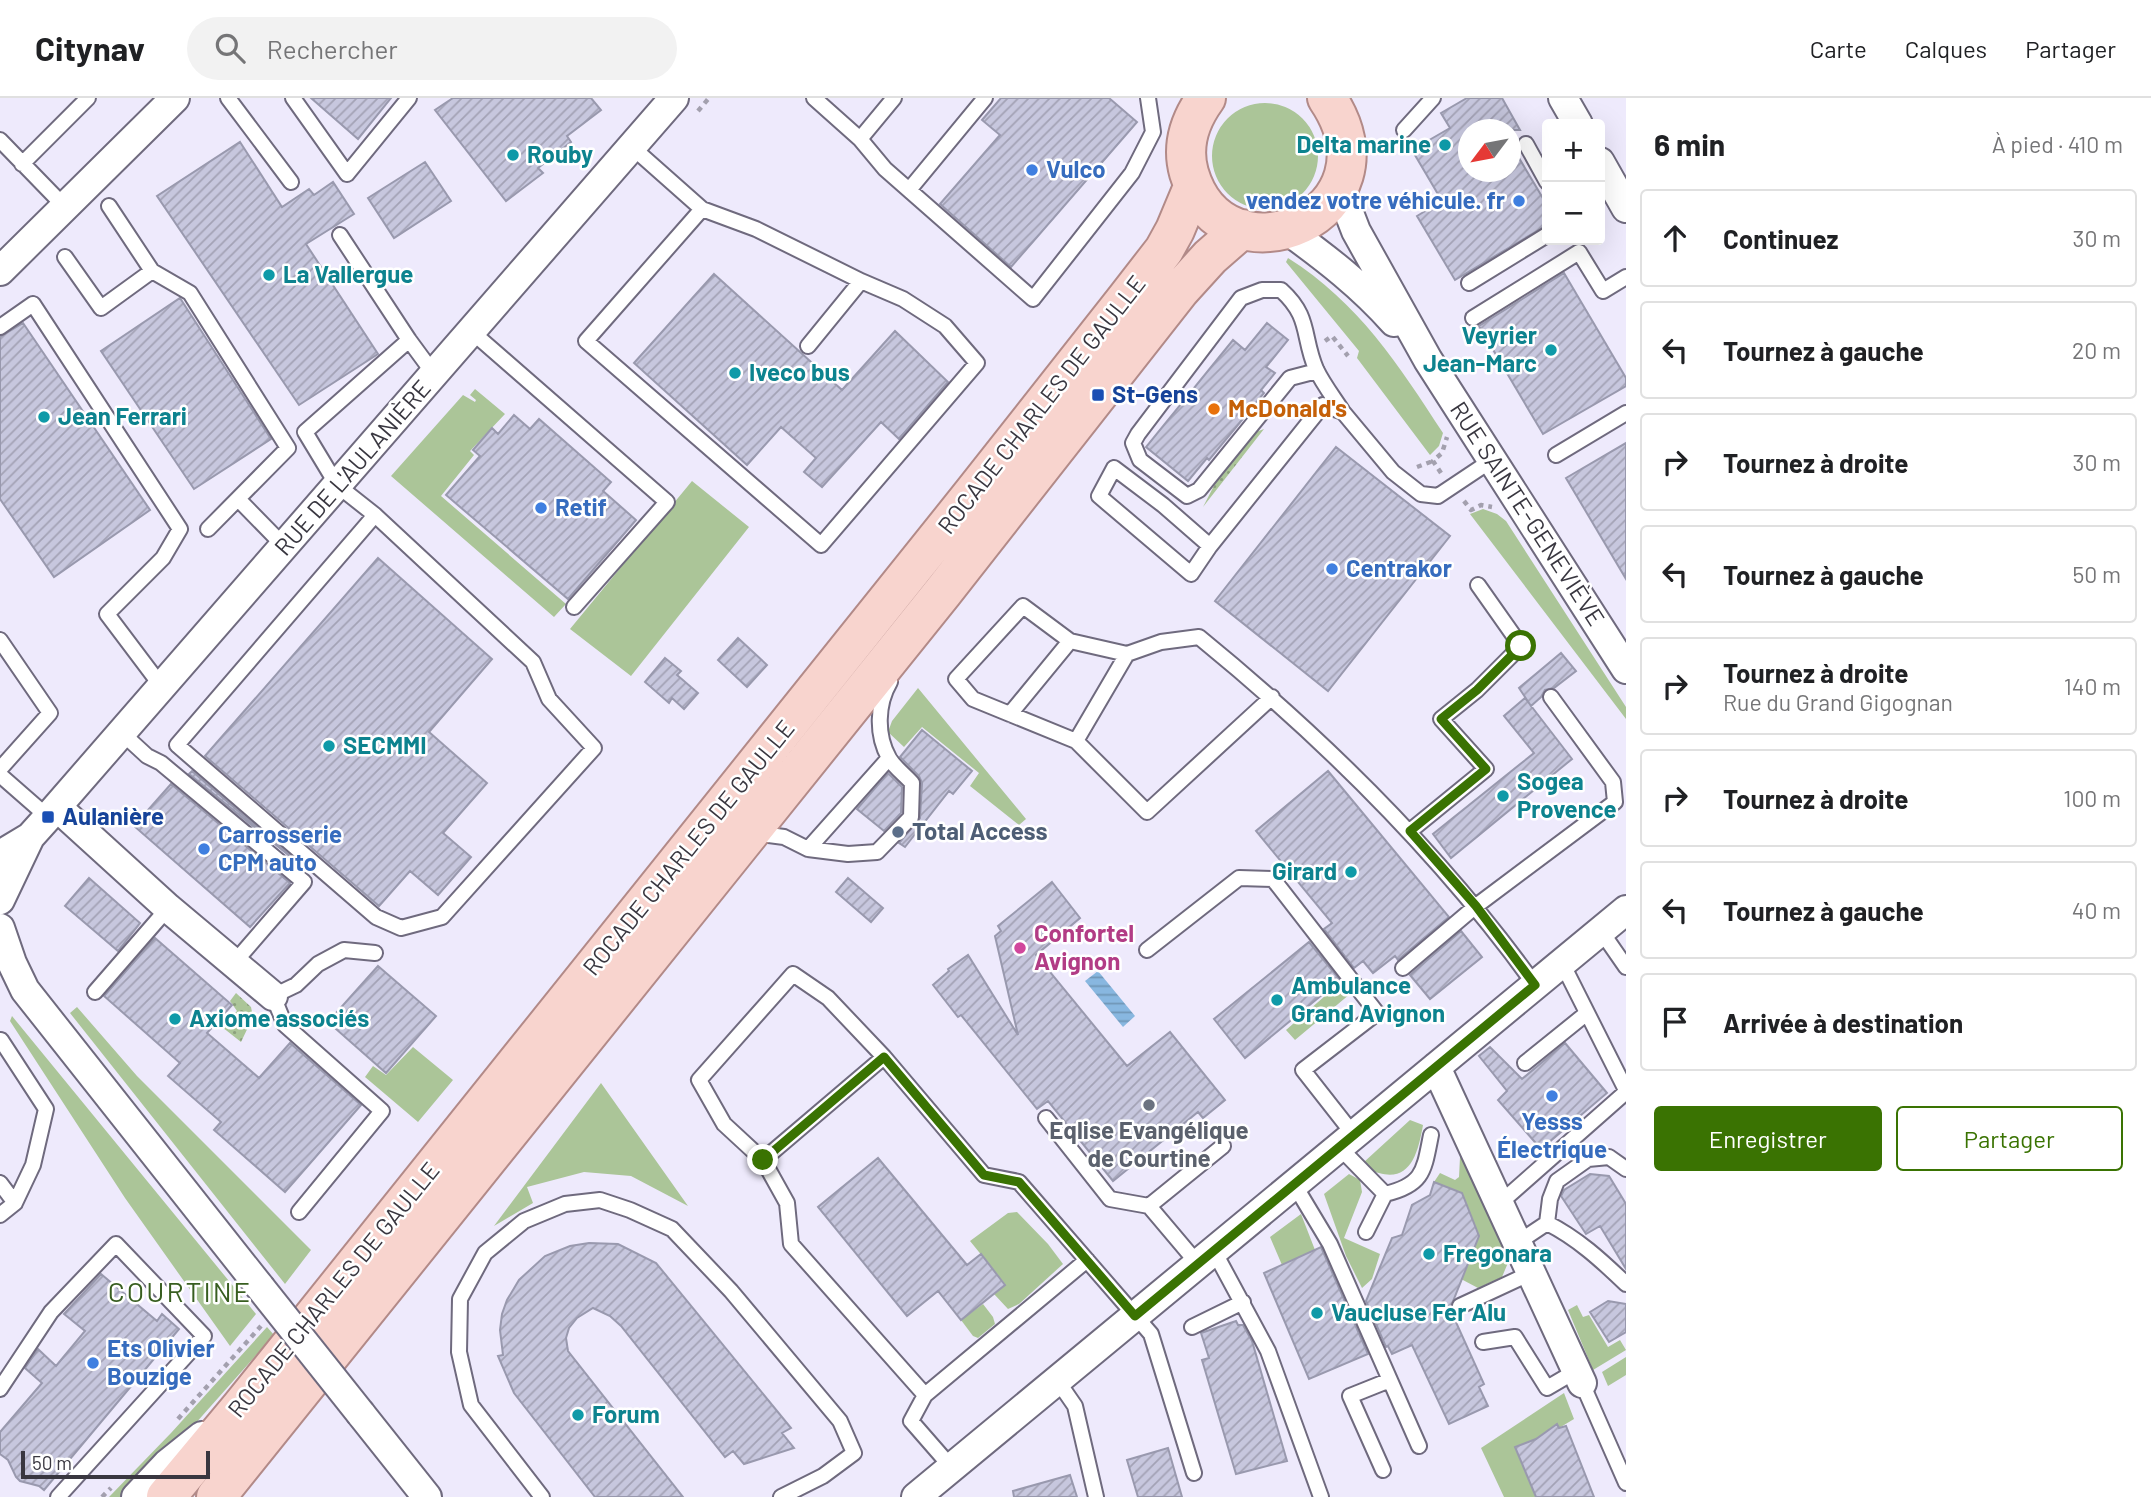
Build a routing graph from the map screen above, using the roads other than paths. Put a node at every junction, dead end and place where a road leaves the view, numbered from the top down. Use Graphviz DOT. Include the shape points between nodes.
graph roads {
  1 [pos="88,98"];
  2 [pos="228,98"];
  3 [pos="293,98"];
  4 [pos="409,98"];
  5 [pos="674,98"];
  6 [pos="814,98"];
  7 [pos="894,98"];
  8 [pos="985,98"];
  9 [pos="1149,98"];
  10 [pos="1433,98"];
  11 [pos="1563,98"];
  12 [pos="166,101"];
  13 [pos="1196,103"];
  14 [pos="1338,105"];
  15 [pos="1575,119"];
  16 [pos="1404,130"];
  17 [pos="860,139"];
  18 [pos="0,140"];
  19 [pos="1526,144"];
  20 [pos="632,147"];
  21 [pos="22,164"];
  22 [pos="1542,173"];
  23 [pos="291,182"];
  24 [pos="1193,187"];
  25 [pos="1339,187"];
  26 [pos="909,190"];
  27 [pos="109,206"];
  28 [pos="65,207"];
  29 [pos="702,209"];
  30 [pos="1242,229"];
  31 [pos="1287,230"];
  32 [pos="340,235"];
  33 [pos="1542,238"];
  34 [pos="65,257"];
  35 [pos="1,268"];
  36 [pos="152,271"];
  37 [pos="1626,277"];
  38 [pos="861,281"];
  39 [pos="1469,284"];
  40 [pos="1473,318"];
  41 [pos="0,327"];
  42 [pos="471,331"];
  43 [pos="409,340"];
  44 [pos="808,345"];
  45 [pos="1428,360"];
  46 [pos="1317,371"];
  47 [pos="434,374"];
  48 [pos="1343,412"];
  49 [pos="1626,413"];
  50 [pos="1556,455"];
  51 [pos="1492,460"];
  52 [pos="337,485"];
  53 [pos="239,500"];
  54 [pos="374,516"];
  55 [pos="208,529"];
  56 [pos="1210,546"];
  57 [pos="284,547"];
  58 [pos="1478,585"];
  59 [pos="943,592"];
  60 [pos="575,607"];
  61 [pos="0,640"];
  62 [pos="1070,641"];
  63 [pos="1127,654"];
  64 [pos="1626,669"];
  65 [pos="162,687"];
  66 [pos="1551,696"];
  67 [pos="1272,697"];
  68 [pos="1010,714"];
  69 [pos="122,733"];
  70 [pos="1076,741"];
  71 [pos="889,758"];
  72 [pos="0,772"];
  73 [pos="45,820"];
  74 [pos="1410,831"];
  75 [pos="749,832"];
  76 [pos="808,849"];
  77 [pos="0,855"];
  78 [pos="0,900"];
  79 [pos="1476,906"];
  80 [pos="168,908"];
  81 [pos="1626,910"];
  82 [pos="0,921"];
  83 [pos="0,928"];
  84 [pos="1601,930"];
  85 [pos="1147,950"];
  86 [pos="375,953"];
  87 [pos="1562,963"];
  88 [pos="233,964"];
  89 [pos="1626,965"];
  90 [pos="1403,968"];
  91 [pos="0,973"];
  92 [pos="1535,985"];
  93 [pos="25,990"];
  94 [pos="95,992"];
  95 [pos="273,996"];
  96 [pos="1587,1013"];
  97 [pos="1,1040"];
  98 [pos="884,1057"];
  99 [pos="1525,1063"];
  100 [pos="1436,1067"];
  101 [pos="1626,1091"];
  102 [pos="1046,1118"];
  103 [pos="1430,1135"];
  104 [pos="1346,1141"];
  105 [pos="1223,1146"];
  106 [pos="763,1160"];
  107 [pos="1626,1169"];
  108 [pos="0,1183"];
  109 [pos="1294,1184"];
  110 [pos="1385,1194"];
  111 [pos="15,1203"];
  112 [pos="1499,1204"];
  113 [pos="1149,1206"];
  114 [pos="299,1212"];
  115 [pos="0,1215"];
  116 [pos="1546,1223"];
  117 [pos="1366,1233"];
  118 [pos="1517,1243"];
  119 [pos="1206,1257"];
  120 [pos="1087,1260"];
  121 [pos="1531,1273"];
  122 [pos="1626,1284"];
  123 [pos="1243,1302"];
  124 [pos="1460,1306"];
  125 [pos="1135,1316"];
  126 [pos="1192,1327"];
  127 [pos="1483,1342"];
  128 [pos="1579,1377"];
  129 [pos="1057,1380"];
  130 [pos="1390,1380"];
  131 [pos="0,1389"];
  132 [pos="925,1395"];
  133 [pos="241,1407"];
  134 [pos="1419,1446"];
  135 [pos="952,1468"];
  136 [pos="1383,1470"];
  137 [pos="1195,1473"];
  138 [pos="1626,1483"];
  139 [pos="58,1497"];
  140 [pos="136,1497"];
  141 [pos="166,1497"];
  142 [pos="216,1497"];
  143 [pos="427,1497"];
  144 [pos="542,1497"];
  145 [pos="781,1497"];
  146 [pos="916,1497"];
  147 [pos="1096,1497"];
  148 [pos="1321,1497"];
  1 -- 21 [label="lane"];
  2 -- 23 [label="lane"];
  3 -- 4 [label="lane" via="347,174"];
  5 -- 20 [label="street, RUE DE L'AULANIÈRE"];
  6 -- 17 [label="lane"];
  7 -- 17 [label="lane"];
  8 -- 26 [label="lane"];
  9 -- 26 [label="lane" via="1153,132 1132,173 1034,299"];
  10 -- 16 [label="lane"];
  11 -- 15 [label="street"];
  12 -- 28 [label="street"];
  13 -- 24 [label="main road" via="1186,138 1186,163"];
  14 -- 25 [label="main road" via="1347,142"];
  17 -- 26 [label="lane"];
  18 -- 21 [label="lane"];
  19 -- 22 [label="lane"];
  20 -- 29 [label="lane"];
  20 -- 42 [label="street, RUE DE L'AULANIÈRE"];
  21 -- 28 [label="lane"];
  24 -- 30 [label="main road" via="1222,220"];
  24 -- 133 [label="main road, ROCADE CHARLES DE GAULLE" via="1164,250 1126,299"];
  25 -- 31 [label="main road" via="1317,214"];
  25 -- 45 [label="street" via="1356,231"];
  27 -- 36 [label="lane"];
  28 -- 35 [label="street"];
  29 -- 38 [label="lane" via="756,229"];
  29 -- 38 [label="lane" via="586,341 821,545 977,363 945,326 903,299"];
  30 -- 31 [label="main road"];
  30 -- 59 [label="main road, ROCADE CHARLES DE GAULLE" via="1180,290"];
  31 -- 45 [label="street" via="1370,295"];
  32 -- 43 [label="lane"];
  33 -- 39 [label="lane"];
  34 -- 36 [label="lane" via="101,309"];
  36 -- 53 [label="lane" via="190,293 288,448"];
  37 -- 40 [label="lane" via="1603,291 1579,252"];
  38 -- 44 [label="lane"];
  41 -- 65 [label="lane" via="33,304 180,529 163,558 107,614"];
  42 -- 47 [label="street, RUE DE L'AULANIÈRE"];
  42 -- 60 [label="lane" via="667,502"];
  43 -- 47 [label="lane"];
  43 -- 52 [label="lane" via="305,432"];
  45 -- 51 [label="street, RUE SAINTE-GENEVIÈVE"];
  46 -- 46 [label="lane" via="1304,319 1295,303 1281,290 1262,290 1241,298 1138,434 1133,443 1140,460 1187,496 1199,490 1290,378"];
  46 -- 48 [label="lane"];
  47 -- 52 [label="street, RUE DE L'AULANIÈRE"];
  48 -- 51 [label="lane" via="1393,472 1421,494 1438,496"];
  48 -- 56 [label="lane" via="1323,405"];
  49 -- 50 [label="lane"];
  51 -- 64 [label="street, RUE SAINTE-GENEVIÈVE"];
  52 -- 54 [label="lane"];
  52 -- 57 [label="street, RUE DE L'AULANIÈRE"];
  53 -- 55 [label="lane"];
  53 -- 57 [label="lane"];
  54 -- 54 [label="lane" via="533,662 549,699 594,748 442,917 401,929 376,917 177,745"];
  56 -- 56 [label="lane" via="1191,574 1099,496 1114,468"];
  57 -- 65 [label="street, RUE DE L'AULANIÈRE"];
  58 -- 74 [label="lane" via="1521,646 1441,719 1486,769"];
  59 -- 71 [label="lane" via="884,693 880,733"];
  59 -- 75 [label="main road, ROCADE CHARLES DE GAULLE"];
  61 -- 72 [label="lane" via="50,713"];
  62 -- 63 [label="lane"];
  62 -- 68 [label="lane"];
  62 -- 68 [label="lane" via="1023,606 956,679 973,699"];
  63 -- 67 [label="lane" via="1161,642 1199,637"];
  63 -- 70 [label="lane"];
  65 -- 69 [label="street, RUE DE L'AULANIÈRE"];
  66 -- 79 [label="lane" via="1613,782 1615,802"];
  67 -- 70 [label="lane" via="1147,812"];
  67 -- 74 [label="lane"];
  68 -- 70 [label="lane"];
  69 -- 73 [label="street, RUE DE L'AULANIÈRE"];
  69 -- 88 [label="lane" via="304,882"];
  71 -- 76 [label="lane"];
  71 -- 76 [label="lane" via="912,783 911,817 877,852"];
  72 -- 73 [label="lane"];
  73 -- 77 [label="street, RUE DE L'AULANIÈRE"];
  73 -- 78 [label="street, RUE DE L'AULANIÈRE"];
  73 -- 80 [label="street"];
  74 -- 79 [label="lane"];
  75 -- 76 [label="lane" via="784,837"];
  75 -- 142 [label="main road, ROCADE CHARLES DE GAULLE"];
  78 -- 82 [label="street"];
  79 -- 90 [label="lane"];
  79 -- 92 [label="lane"];
  80 -- 88 [label="street"];
  80 -- 94 [label="lane"];
  81 -- 84 [label="street"];
  83 -- 93 [label="street"];
  84 -- 87 [label="street"];
  84 -- 89 [label="lane"];
  85 -- 104 [label="lane" via="1239,878 1273,879 1377,1013 1303,1070"];
  86 -- 95 [label="lane" via="344,950"];
  87 -- 92 [label="street"];
  87 -- 96 [label="lane"];
  88 -- 95 [label="street"];
  91 -- 93 [label="street"];
  92 -- 100 [label="street"];
  93 -- 143 [label="street, bridge"];
  95 -- 114 [label="lane" via="285,1025 382,1111"];
  96 -- 99 [label="lane"];
  96 -- 101 [label="lane"];
  97 -- 111 [label="lane" via="47,1109 33,1165"];
  98 -- 106 [label="lane"];
  98 -- 106 [label="lane" via="828,998 793,974 699,1080 724,1124"];
  98 -- 120 [label="lane" via="984,1175 1019,1182"];
  100 -- 104 [label="street"];
  100 -- 112 [label="street"];
  101 -- 112 [label="lane"];
  102 -- 113 [label="lane" via="1110,1199"];
  103 -- 110 [label="lane" via="1424,1170 1406,1189"];
  104 -- 109 [label="street"];
  104 -- 110 [label="lane"];
  105 -- 113 [label="lane"];
  106 -- 132 [label="lane" via="787,1203 791,1244"];
  107 -- 116 [label="lane" via="1609,1157 1588,1159 1557,1181"];
  108 -- 111 [label="lane"];
  109 -- 119 [label="street"];
  109 -- 130 [label="lane" via="1331,1244"];
  110 -- 117 [label="lane"];
  111 -- 115 [label="lane"];
  112 -- 118 [label="street"];
  113 -- 119 [label="lane"];
  116 -- 118 [label="lane"];
  116 -- 122 [label="lane" via="1588,1249"];
  118 -- 121 [label="street"];
  119 -- 123 [label="lane"];
  119 -- 125 [label="street"];
  120 -- 125 [label="lane"];
  120 -- 132 [label="lane"];
  121 -- 124 [label="lane"];
  121 -- 128 [label="street"];
  123 -- 126 [label="lane"];
  123 -- 148 [label="lane" via="1268,1352"];
  125 -- 129 [label="street"];
  125 -- 137 [label="lane" via="1152,1334"];
  127 -- 128 [label="lane" via="1515,1337 1547,1388"];
  128 -- 138 [label="lane"];
  129 -- 135 [label="street"];
  129 -- 147 [label="lane" via="1075,1406"];
  130 -- 134 [label="lane"];
  130 -- 136 [label="lane" via="1350,1396"];
  131 -- 139 [label="lane" via="51,1312 116,1244 204,1336"];
  132 -- 135 [label="lane" via="911,1421"];
  133 -- 140 [label="street" via="167,1464"];
  133 -- 141 [label="main road, ROCADE CHARLES DE GAULLE"];
  135 -- 146 [label="street"];
  144 -- 145 [label="lane" via="471,1405 459,1352 460,1300 485,1253 524,1221 565,1203 600,1200 672,1229 731,1291 840,1422 854,1453 823,1476"];
}
